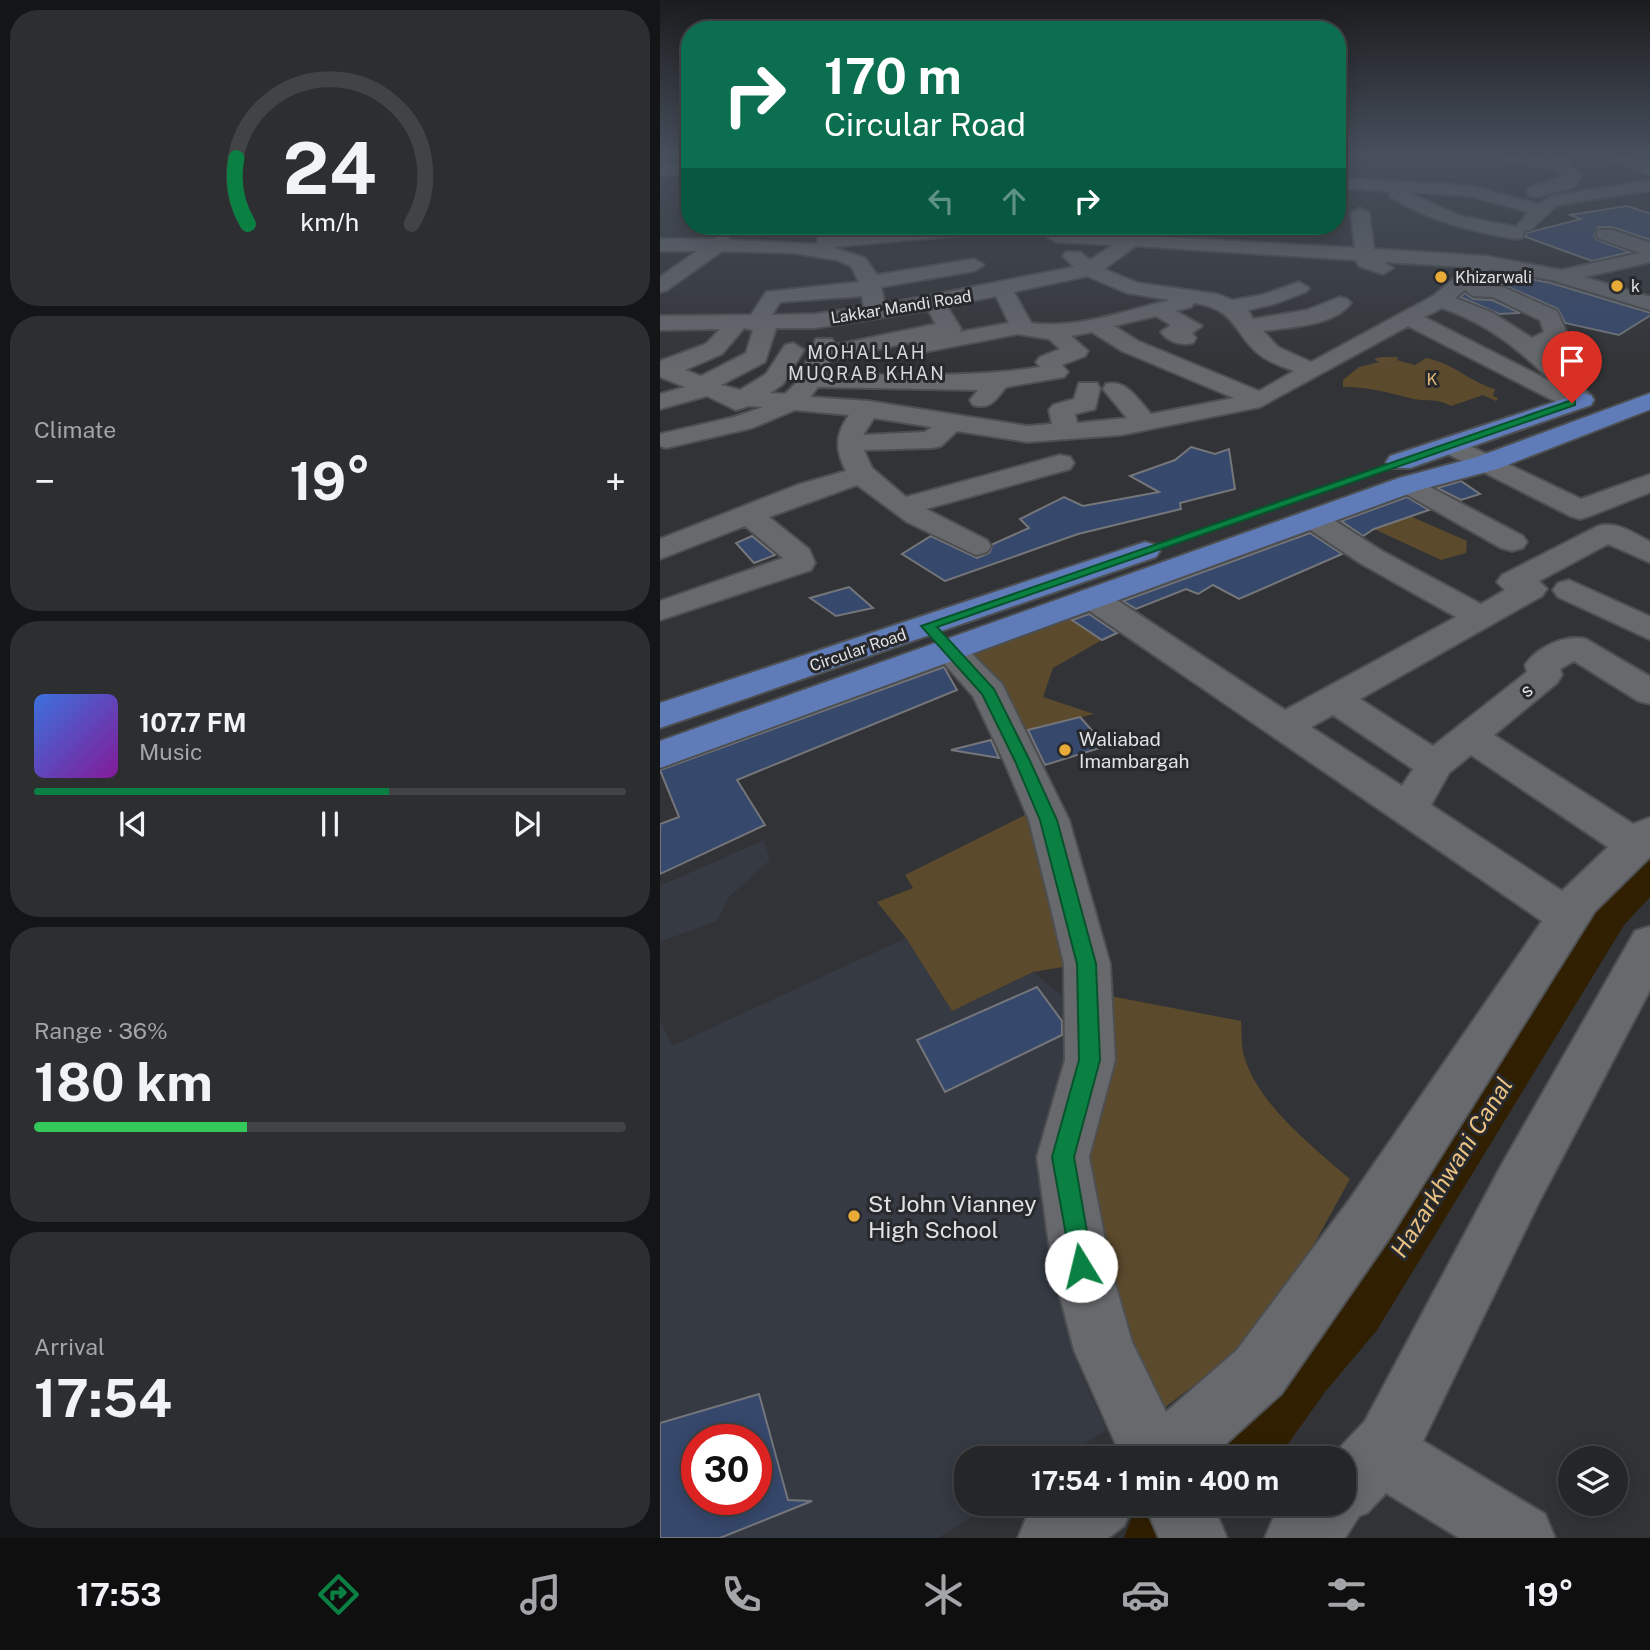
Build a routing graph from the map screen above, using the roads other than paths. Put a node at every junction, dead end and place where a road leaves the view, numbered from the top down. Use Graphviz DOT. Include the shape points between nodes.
graph roads {
  1 [pos="1360,227"];
  2 [pos="1492,227"];
  3 [pos="1523,227"];
  4 [pos="1516,233"];
  5 [pos="1605,234"];
  6 [pos="691,235"];
  7 [pos="696,235"];
  8 [pos="730,235"];
  9 [pos="892,235"];
  10 [pos="1039,235"];
  11 [pos="1051,235"];
  12 [pos="1058,235"];
  13 [pos="1088,235"];
  14 [pos="1244,235"];
  15 [pos="1016,237"];
  16 [pos="1083,238"];
  17 [pos="1261,239"];
  18 [pos="1131,241"];
  19 [pos="821,242"];
  20 [pos="660,245"];
  21 [pos="1188,245"];
  22 [pos="987,246"];
  23 [pos="715,247"];
  24 [pos="1588,250"];
  25 [pos="1650,250"];
  26 [pos="931,253"];
  27 [pos="1474,256"];
  28 [pos="1650,256"];
  29 [pos="1365,259"];
  30 [pos="1618,264"];
  31 [pos="974,265"];
  32 [pos="714,267"];
  33 [pos="686,268"];
  34 [pos="783,270"];
  35 [pos="1089,270"];
  36 [pos="1334,275"];
  37 [pos="865,276"];
  38 [pos="1560,276"];
  39 [pos="1292,282"];
  40 [pos="660,286"];
  41 [pos="1358,288"];
  42 [pos="1003,290"];
  43 [pos="1142,290"];
  44 [pos="1431,290"];
  45 [pos="1647,295"];
  46 [pos="1218,302"];
  47 [pos="1609,302"];
  48 [pos="935,303"];
  49 [pos="1157,310"];
  50 [pos="886,311"];
  51 [pos="1540,311"];
  52 [pos="1489,317"];
  53 [pos="1408,318"];
  54 [pos="660,323"];
  55 [pos="698,323"];
  56 [pos="753,323"];
  57 [pos="1096,325"];
  58 [pos="1022,327"];
  59 [pos="1247,327"];
  60 [pos="1059,331"];
  61 [pos="1185,338"];
  62 [pos="952,339"];
  63 [pos="902,340"];
  64 [pos="1529,345"];
  65 [pos="715,347"];
  66 [pos="759,348"];
  67 [pos="850,349"];
  68 [pos="793,350"];
  69 [pos="664,356"];
  70 [pos="1312,371"];
  71 [pos="1650,376"];
  72 [pos="998,381"];
  73 [pos="809,382"];
  74 [pos="901,383"];
  75 [pos="706,386"];
  76 [pos="1088,388"];
  77 [pos="1115,389"];
  78 [pos="747,397"];
  79 [pos="1260,400"];
  80 [pos="1650,400"];
  81 [pos="660,401"];
  82 [pos="1577,401"];
  83 [pos="786,413"];
  84 [pos="863,413"];
  85 [pos="1060,413"];
  86 [pos="958,423"];
  87 [pos="1145,423"];
  88 [pos="1451,445"];
  89 [pos="663,447"];
  90 [pos="1060,463"];
  91 [pos="1487,463"];
  92 [pos="947,464"];
  93 [pos="861,475"];
  94 [pos="1650,482"];
  95 [pos="1410,484"];
  96 [pos="1619,494"];
  97 [pos="904,507"];
  98 [pos="1650,510"];
  99 [pos="750,516"];
  100 [pos="1313,519"];
  101 [pos="1512,542"];
  102 [pos="976,546"];
  103 [pos="670,547"];
  104 [pos="1650,554"];
  105 [pos="1569,590"];
  106 [pos="1092,598"];
  107 [pos="661,602"];
  108 [pos="1481,617"];
  109 [pos="1650,630"];
  110 [pos="939,639"];
  111 [pos="1650,693"];
  112 [pos="1334,699"];
  113 [pos="660,716"];
  114 [pos="1283,727"];
  115 [pos="1469,736"];
  116 [pos="660,755"];
  117 [pos="1434,765"];
  118 [pos="1408,810"];
  119 [pos="1643,838"];
  120 [pos="1567,916"];
  121 [pos="1650,943"];
  122 [pos="1149,1446"];
  123 [pos="1176,1446"];
  124 [pos="1362,1471"];
  125 [pos="1083,1516"];
  126 [pos="1183,1516"];
  127 [pos="1320,1516"];
  128 [pos="1052,1538"];
  129 [pos="1193,1538"];
  130 [pos="1299,1538"];
  131 [pos="1521,1538"];
  1 -- 29 [label="street"];
  2 -- 4 [label="street"];
  3 -- 4 [label="street"];
  4 -- 27 [label="street"];
  5 -- 25 [label="street"];
  6 -- 20 [label="street"];
  7 -- 23 [label="street"];
  8 -- 23 [label="street"];
  9 -- 19 [label="street"];
  10 -- 15 [label="street"];
  11 -- 35 [label="street"];
  12 -- 16 [label="street"];
  13 -- 16 [label="street"];
  14 -- 17 [label="street"];
  15 -- 22 [label="street"];
  16 -- 18 [label="street"];
  17 -- 21 [label="street"];
  17 -- 29 [label="street"];
  18 -- 21 [label="street"];
  18 -- 35 [label="street, Lakkar Mandi Road"];
  19 -- 23 [label="street"];
  19 -- 37 [label="street"];
  21 -- 43 [label="street"];
  23 -- 33 [label="street"];
  24 -- 30 [label="street"];
  26 -- 37 [label="street" via="871,255"];
  27 -- 29 [label="street"];
  27 -- 38 [label="street"];
  27 -- 44 [label="street"];
  27 -- 51 [label="street" via="1480,292 1496,292"];
  28 -- 30 [label="street"];
  29 -- 36 [label="street"];
  29 -- 44 [label="street"];
  30 -- 38 [label="street"];
  30 -- 45 [label="street"];
  31 -- 37 [label="street"];
  32 -- 33 [label="street"];
  33 -- 40 [label="street"];
  34 -- 37 [label="street"];
  35 -- 42 [label="street, Lakkar Mandi Road"];
  35 -- 43 [label="street"];
  37 -- 50 [label="street"];
  37 -- 56 [label="street" via="773,296"];
  38 -- 47 [label="street"];
  39 -- 46 [label="street" via="1267,300"];
  41 -- 59 [label="street" via="1333,300 1340,303 1321,314"];
  42 -- 48 [label="street, Lakkar Mandi Road"];
  42 -- 58 [label="street"];
  43 -- 46 [label="street"];
  44 -- 52 [label="street"];
  44 -- 53 [label="street"];
  45 -- 47 [label="street" via="1603,310"];
  46 -- 49 [label="street"];
  46 -- 59 [label="street" via="1240,314"];
  47 -- 51 [label="street"];
  48 -- 50 [label="street, Lakkar Mandi Road"];
  48 -- 62 [label="street"];
  49 -- 57 [label="street"];
  49 -- 61 [label="street" via="1191,326 1172,332"];
  50 -- 56 [label="street, Lakkar Mandi Road" via="815,321"];
  50 -- 63 [label="street"];
  51 -- 52 [label="street"];
  51 -- 64 [label="street" via="1549,316 1556,333 1549,340"];
  52 -- 64 [label="street"];
  53 -- 70 [label="street"];
  53 -- 82 [label="street"];
  54 -- 55 [label="street, Lakkar Mandi Road"];
  55 -- 56 [label="street, Lakkar Mandi Road"];
  55 -- 69 [label="street"];
  56 -- 65 [label="street"];
  56 -- 66 [label="street"];
  57 -- 60 [label="street"];
  57 -- 79 [label="street" via="1130,346"];
  58 -- 60 [label="street"];
  58 -- 62 [label="street"];
  59 -- 70 [label="street" via="1270,352"];
  60 -- 72 [label="street" via="1060,338 1077,351 1048,362 1057,372"];
  62 -- 63 [label="street"];
  62 -- 74 [label="street" via="904,363"];
  63 -- 67 [label="street"];
  64 -- 82 [label="street"];
  65 -- 66 [label="street"];
  65 -- 69 [label="street"];
  66 -- 75 [label="street" via="757,357"];
  67 -- 73 [label="street" via="822,349"];
  67 -- 84 [label="street"];
  68 -- 78 [label="street" via="775,379"];
  69 -- 75 [label="street"];
  70 -- 79 [label="street"];
  71 -- 82 [label="main road, Circular Road"];
  72 -- 74 [label="street"];
  72 -- 86 [label="street"];
  73 -- 83 [label="street"];
  73 -- 84 [label="street"];
  74 -- 84 [label="street"];
  75 -- 78 [label="street" via="727,396"];
  75 -- 81 [label="street"];
  76 -- 85 [label="street" via="1086,404"];
  77 -- 87 [label="street"];
  78 -- 83 [label="street"];
  78 -- 89 [label="street"];
  79 -- 87 [label="street"];
  80 -- 91 [label="main road"];
  82 -- 88 [label="main road, Circular Road"];
  83 -- 84 [label="street"];
  83 -- 89 [label="street"];
  84 -- 86 [label="street"];
  84 -- 92 [label="street"];
  84 -- 93 [label="street" via="852,460"];
  85 -- 86 [label="street" via="1027,434"];
  85 -- 87 [label="street"];
  86 -- 92 [label="street"];
  88 -- 91 [label="street"];
  88 -- 110 [label="main road, Circular Road"];
  90 -- 92 [label="street"];
  91 -- 95 [label="main road"];
  91 -- 96 [label="street" via="1580,510"];
  92 -- 97 [label="street"];
  93 -- 97 [label="street"];
  93 -- 99 [label="street" via="807,491"];
  94 -- 96 [label="street"];
  95 -- 100 [label="main road"];
  95 -- 101 [label="street"];
  96 -- 98 [label="street"];
  97 -- 102 [label="street"];
  99 -- 103 [label="street"];
  99 -- 107 [label="street" via="798,555 799,563"];
  100 -- 106 [label="main road"];
  100 -- 108 [label="street" via="1371,557"];
  103 -- 107 [label="street" via="711,574"];
  104 -- 108 [label="street" via="1608,532 1513,582 1531,589"];
  105 -- 109 [label="street"];
  106 -- 110 [label="main road"];
  106 -- 114 [label="street"];
  108 -- 112 [label="street"];
  110 -- 113 [label="main road, Circular Road"];
  110 -- 116 [label="main road"];
  110 -- 122 [label="street" via="989,692 1049,820 1070,896 1087,964 1090,1060 1063,1157 1081,1266 1104,1350"];
  111 -- 115 [label="street, s" via="1574,646 1542,664 1545,675"];
  112 -- 114 [label="street"];
  112 -- 117 [label="street"];
  114 -- 118 [label="street"];
  115 -- 117 [label="street, s"];
  115 -- 119 [label="street"];
  117 -- 118 [label="street, s"];
  118 -- 120 [label="street"];
  119 -- 120 [label="street"];
  120 -- 123 [label="street" via="1370,1218 1260,1372"];
  121 -- 124 [label="street" via="1520,1184 1388,1444"];
  124 -- 131 [label="street"];
  125 -- 128 [label="street"];
  126 -- 129 [label="street"];
  127 -- 130 [label="street"];
}
